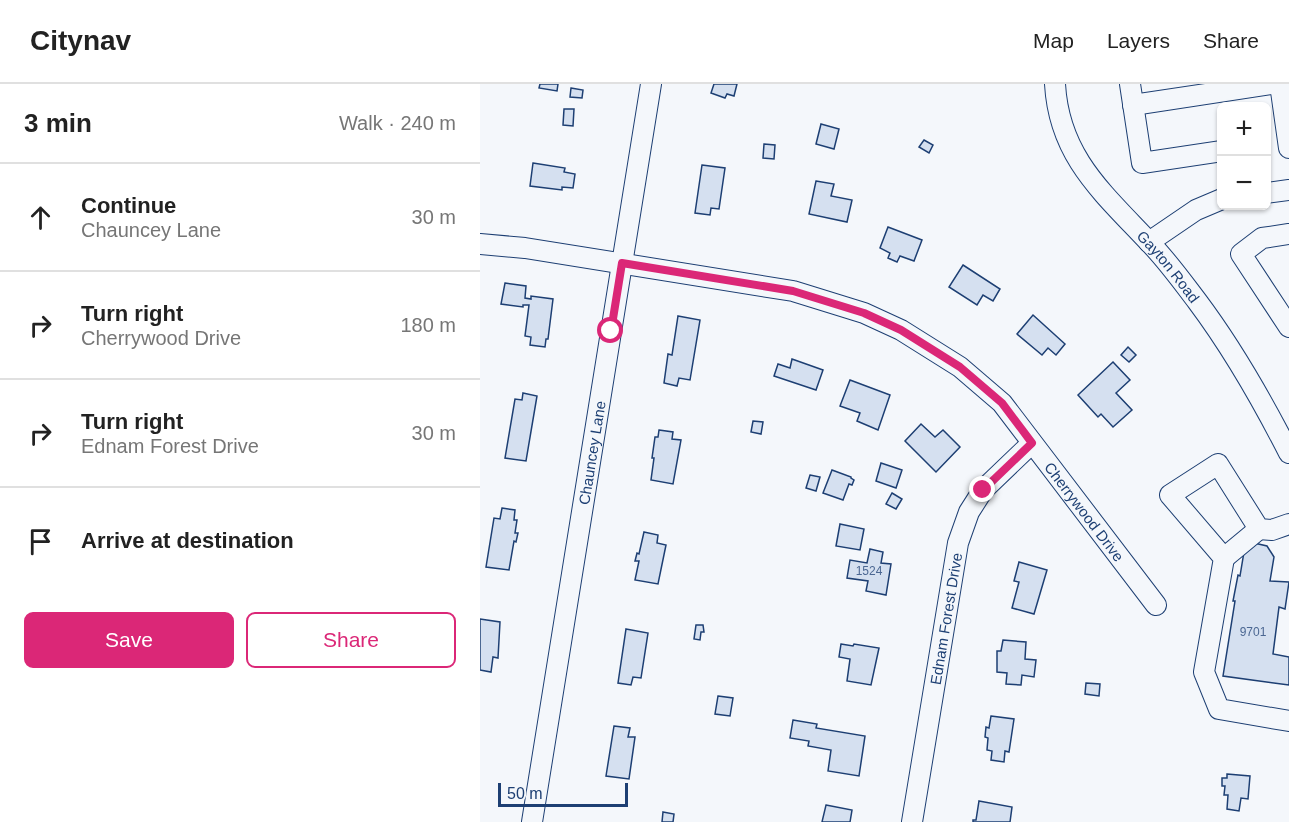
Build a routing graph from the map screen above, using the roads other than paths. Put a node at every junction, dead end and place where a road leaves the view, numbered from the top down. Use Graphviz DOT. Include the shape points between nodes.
graph roads {
  1 [pos="651,84"];
  2 [pos="1055,84"];
  3 [pos="1130,84"];
  4 [pos="1272,84"];
  5 [pos="1280,84"];
  6 [pos="1190,90"];
  7 [pos="1237,93"];
  8 [pos="1133,105"];
  9 [pos="1289,148"];
  10 [pos="1217,152"];
  11 [pos="1289,189"];
  12 [pos="1271,192"];
  13 [pos="1217,201"];
  14 [pos="1289,234"];
  15 [pos="1149,242"];
  16 [pos="480,244"];
  17 [pos="622,263"];
  18 [pos="1289,327"];
  19 [pos="1032,443"];
  20 [pos="1289,453"];
  21 [pos="1289,524"];
  22 [pos="1259,529"];
  23 [pos="1224,558"];
  24 [pos="1156,605"];
  25 [pos="1289,721"];
  26 [pos="532,822"];
  27 [pos="912,822"];
  1 -- 17 [label="street, Chauncey Lane"];
  2 -- 15 [label="street, Gayton Road" via="1061,119 1081,166 1110,203"];
  3 -- 8 [label="street"];
  4 -- 7 [label="street"];
  5 -- 9 [label="street"];
  6 -- 7 [label="street"];
  6 -- 8 [label="street"];
  8 -- 10 [label="street" via="1142,163"];
  11 -- 12 [label="street"];
  13 -- 15 [label="street"];
  14 -- 18 [label="street" via="1262,238 1241,254"];
  15 -- 20 [label="street, Gayton Road" via="1227,343"];
  16 -- 17 [label="street, Cherrywood Drive"];
  17 -- 19 [label="street, Cherrywood Drive" via="793,291 864,313 901,330 960,367 1002,403"];
  17 -- 26 [label="street, Chauncey Lane"];
  19 -- 24 [label="street, Cherrywood Drive"];
  19 -- 27 [label="street, Ednam Forest Drive" via="983,490 969,512 958,543"];
  21 -- 22 [label="street" via="1272,530"];
  22 -- 23 [label="street"];
  22 -- 23 [label="street" via="1218,464 1170,495"];
  23 -- 25 [label="street" via="1204,672 1219,709"];
}
